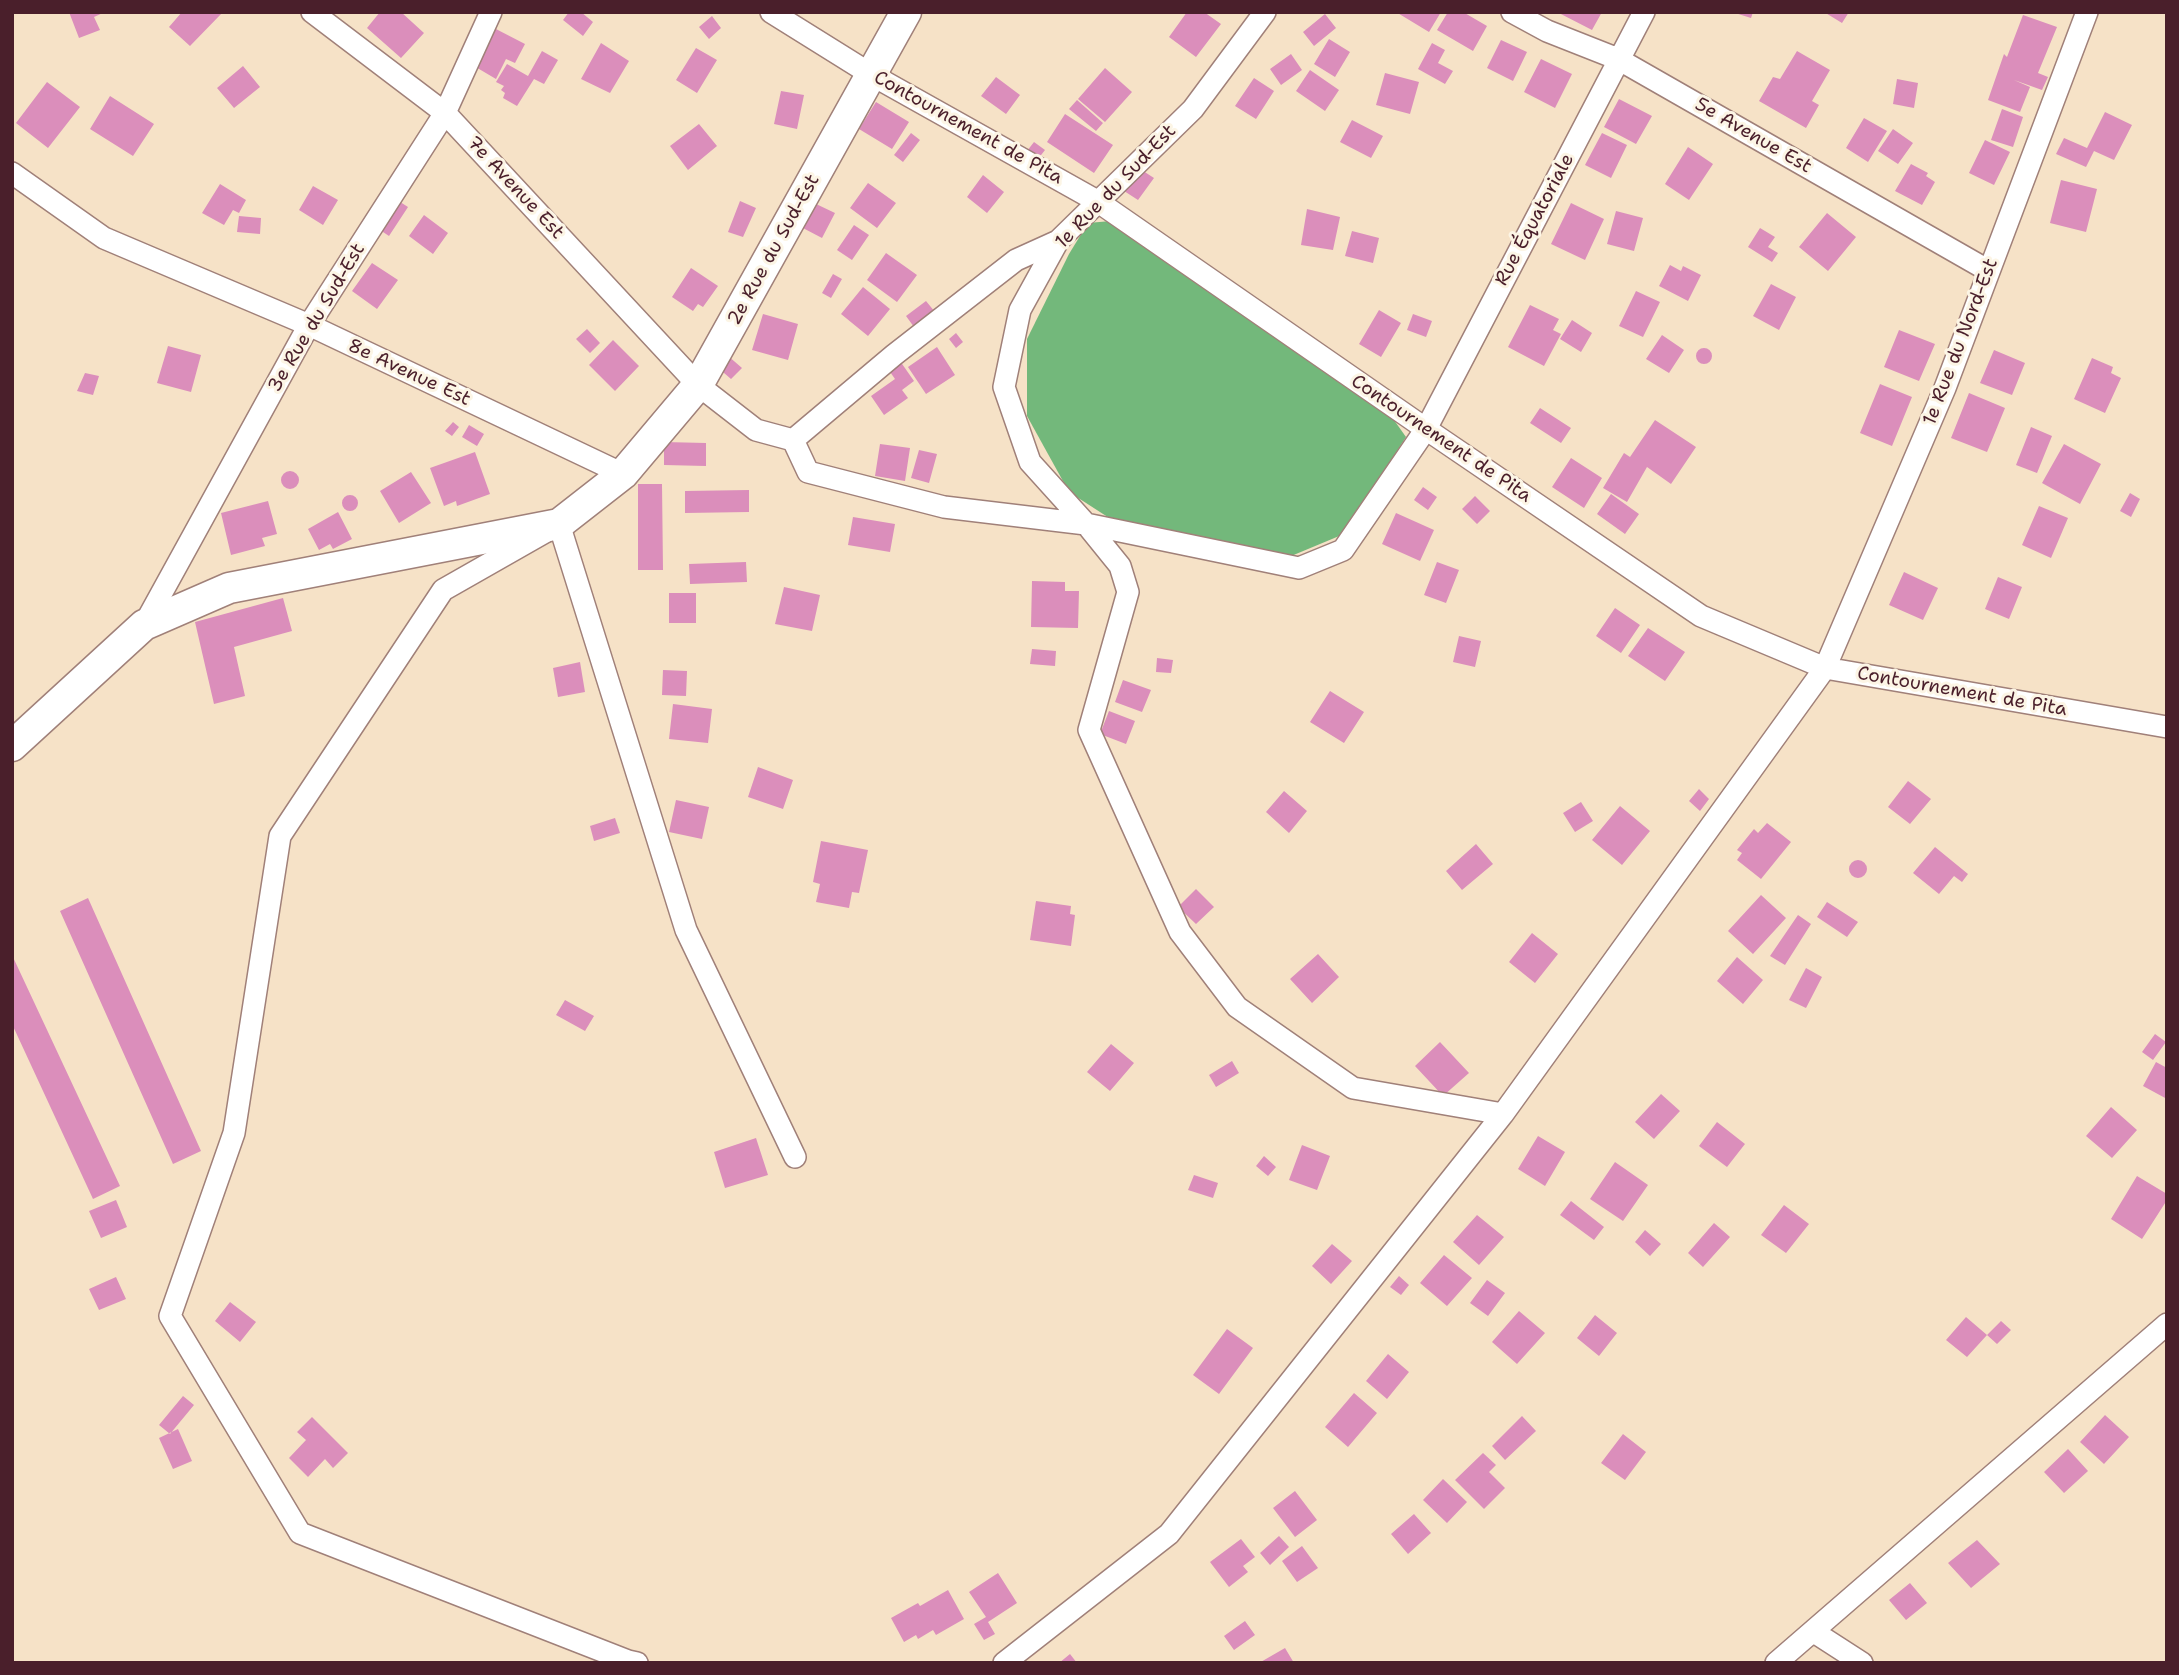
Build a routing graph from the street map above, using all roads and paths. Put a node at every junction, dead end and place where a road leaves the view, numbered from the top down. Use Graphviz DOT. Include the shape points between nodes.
graph roads {
  1 [pos="312,12"];
  2 [pos="491,12"];
  3 [pos="771,12"];
  4 [pos="906,12"];
  5 [pos="1265,12"];
  6 [pos="1512,12"];
  7 [pos="1644,12"];
  8 [pos="2087,12"];
  9 [pos="1618,60"];
  10 [pos="872,75"];
  11 [pos="445,113"];
  12 [pos="12,173"];
  13 [pos="1097,201"];
  14 [pos="1058,241"];
  15 [pos="1989,271"];
  16 [pos="309,325"];
  17 [pos="698,385"];
  18 [pos="1426,429"];
  19 [pos="793,440"];
  20 [pos="623,474"];
  21 [pos="559,524"];
  22 [pos="1086,524"];
  23 [pos="144,625"];
  24 [pos="1825,668"];
  25 [pos="2167,727"];
  26 [pos="12,746"];
  27 [pos="1503,1114"];
  28 [pos="795,1157"];
  29 [pos="2167,1324"];
  30 [pos="1814,1632"];
  31 [pos="638,1663"];
  32 [pos="1004,1663"];
  33 [pos="1776,1663"];
  34 [pos="1862,1663"];
  1 -- 11 [label="street, 7e Avenue Est"];
  2 -- 11 [label="street, 3e Rue du Sud-Est"];
  3 -- 10 [label="street, Contournement de Pita"];
  4 -- 10 [label="street, 2e Rue du Sud-Est"];
  5 -- 13 [label="street, 1e Rue du Sud-Est" via="1193,109"];
  6 -- 9 [label="street, 5e Avenue Est"];
  7 -- 9 [label="street, Rue Équatoriale"];
  8 -- 15 [label="street, 1e Rue du Nord-Est"];
  9 -- 15 [label="street, 5e Avenue Est"];
  9 -- 18 [label="street, Rue Équatoriale"];
  10 -- 13 [label="street, Contournement de Pita"];
  10 -- 17 [label="street, 2e Rue du Sud-Est"];
  11 -- 16 [label="street, 3e Rue du Sud-Est"];
  11 -- 17 [label="street, 7e Avenue Est"];
  12 -- 16 [label="street, 8e Avenue Est" via="104,238"];
  13 -- 14 [label="street, 1e Rue du Sud-Est"];
  13 -- 18 [label="street, Contournement de Pita"];
  14 -- 19 [label="street" via="1016,260"];
  14 -- 22 [label="street, 1e Rue du Sud-Est" via="1020,310 1004,387 1030,462"];
  15 -- 24 [label="street, 1e Rue du Nord-Est" via="1945,388"];
  16 -- 20 [label="street, 8e Avenue Est"];
  16 -- 23 [label="street, 3e Rue du Sud-Est"];
  17 -- 19 [label="street, 7e Avenue Est" via="756,430"];
  17 -- 20 [label="street, 2e Rue du Sud-Est"];
  18 -- 22 [label="street, Rue Équatoriale" via="1343,550 1299,568"];
  18 -- 24 [label="street, Contournement de Pita" via="1701,616"];
  19 -- 22 [label="street, Rue Équatoriale" via="808,472 944,507"];
  20 -- 21 [label="street, 2e Rue du Sud-Est"];
  21 -- 23 [label="street" via="229,588"];
  21 -- 28 [label="street" via="685,930"];
  21 -- 31 [label="street" via="443,590 280,836 234,1133 170,1315 300,1533"];
  22 -- 27 [label="street, 1e Rue du Sud-Est" via="1120,566 1128,592 1089,730 1180,932 1237,1007 1353,1088"];
  23 -- 26 [label="street"];
  24 -- 25 [label="street, Contournement de Pita"];
  24 -- 27 [label="street, 1e Rue du Nord-Est"];
  27 -- 32 [label="street, 1e Rue du Nord-Est" via="1169,1534"];
  29 -- 30 [label="street"];
  30 -- 33 [label="street"];
  30 -- 34 [label="street"];
}
